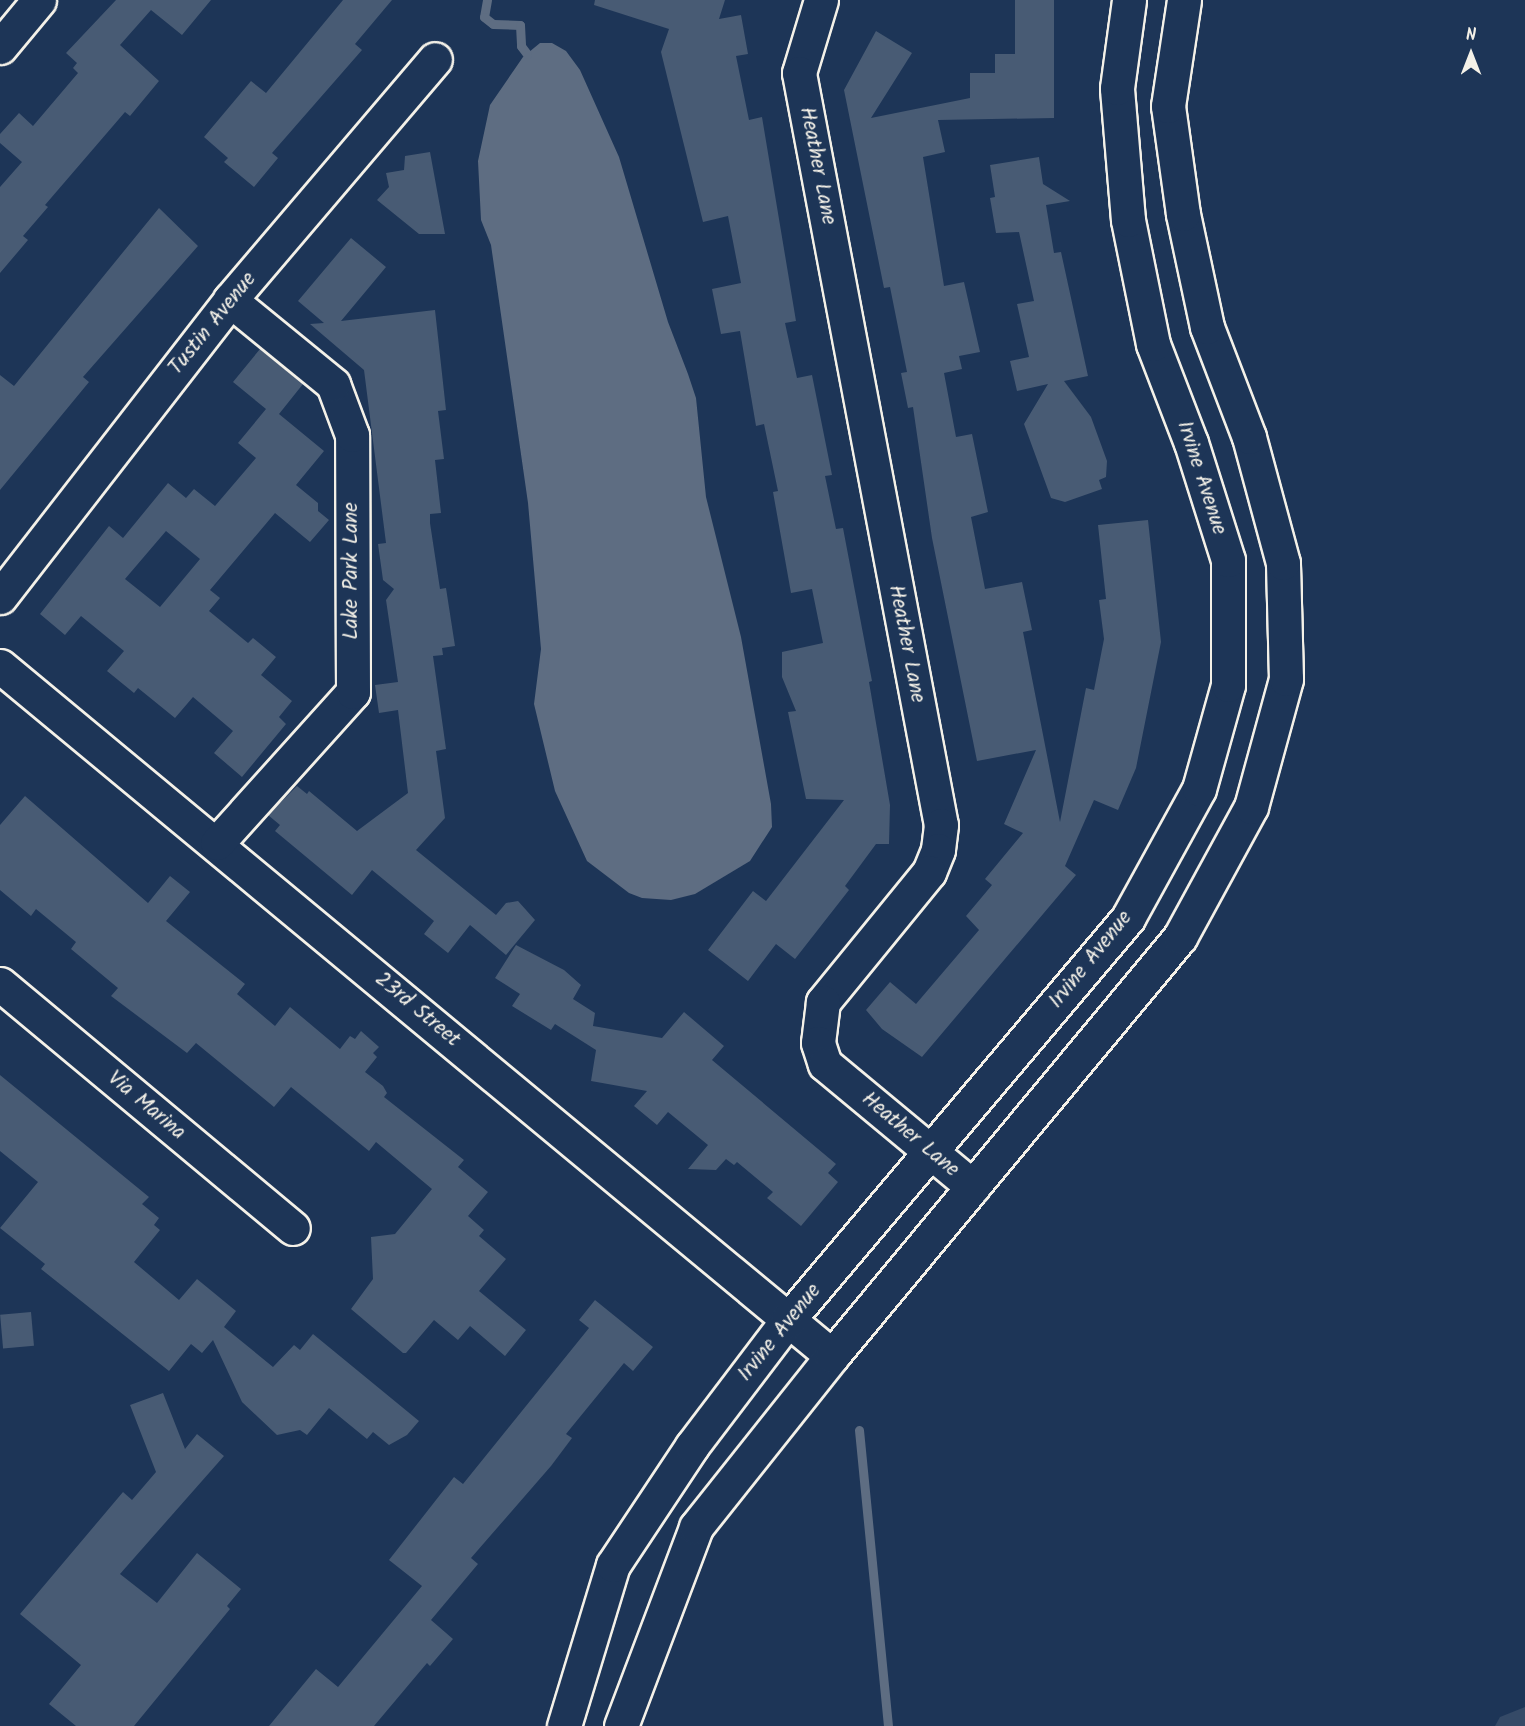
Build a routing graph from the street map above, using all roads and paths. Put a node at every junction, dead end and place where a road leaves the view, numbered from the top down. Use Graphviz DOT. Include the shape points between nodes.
graph roads {
  1 [pos="39,0"];
  2 [pos="821,0"];
  3 [pos="1130,0"];
  4 [pos="1184,0"];
  5 [pos="0,47"];
  6 [pos="435,59"];
  7 [pos="230,300"];
  8 [pos="0,597"];
  9 [pos="0,666"];
  10 [pos="217,843"];
  11 [pos="0,984"];
  12 [pos="932,1152"];
  13 [pos="973,1187"];
  14 [pos="293,1228"];
  15 [pos="787,1321"];
  16 [pos="832,1356"];
  17 [pos="564,1726"];
  18 [pos="621,1726"];
  1 -- 5 [label="street"];
  2 -- 12 [label="street, Heather Lane" via="799,73 940,825 938,850 929,872 823,1002 818,1043 825,1064"];
  3 -- 12 [label="street, Irvine Avenue" via="1117,88 1128,220 1153,344 1191,443 1228,560 1228,685 1199,789 1128,918"];
  4 -- 13 [label="street" via="1168,106 1182,203 1208,327 1249,437 1283,562 1286,679 1251,807 1180,936"];
  6 -- 7 [label="street, Tustin Avenue"];
  7 -- 8 [label="street, Tustin Avenue"];
  7 -- 10 [label="street, Lake Park Lane" via="333,384 352,435 353,692"];
  9 -- 10 [label="street, 23rd Street"];
  10 -- 15 [label="street, 23rd Street"];
  11 -- 14 [label="street, Via Marina"];
  12 -- 13 [label="street, Heather Lane"];
  12 -- 15 [label="street, Irvine Avenue"];
  13 -- 16 [label="street"];
  15 -- 16 [label="street, 23rd Street"];
  15 -- 17 [label="street, Irvine Avenue" via="692,1446 613,1564"];
  16 -- 18 [label="street" via="696,1527"];
}
